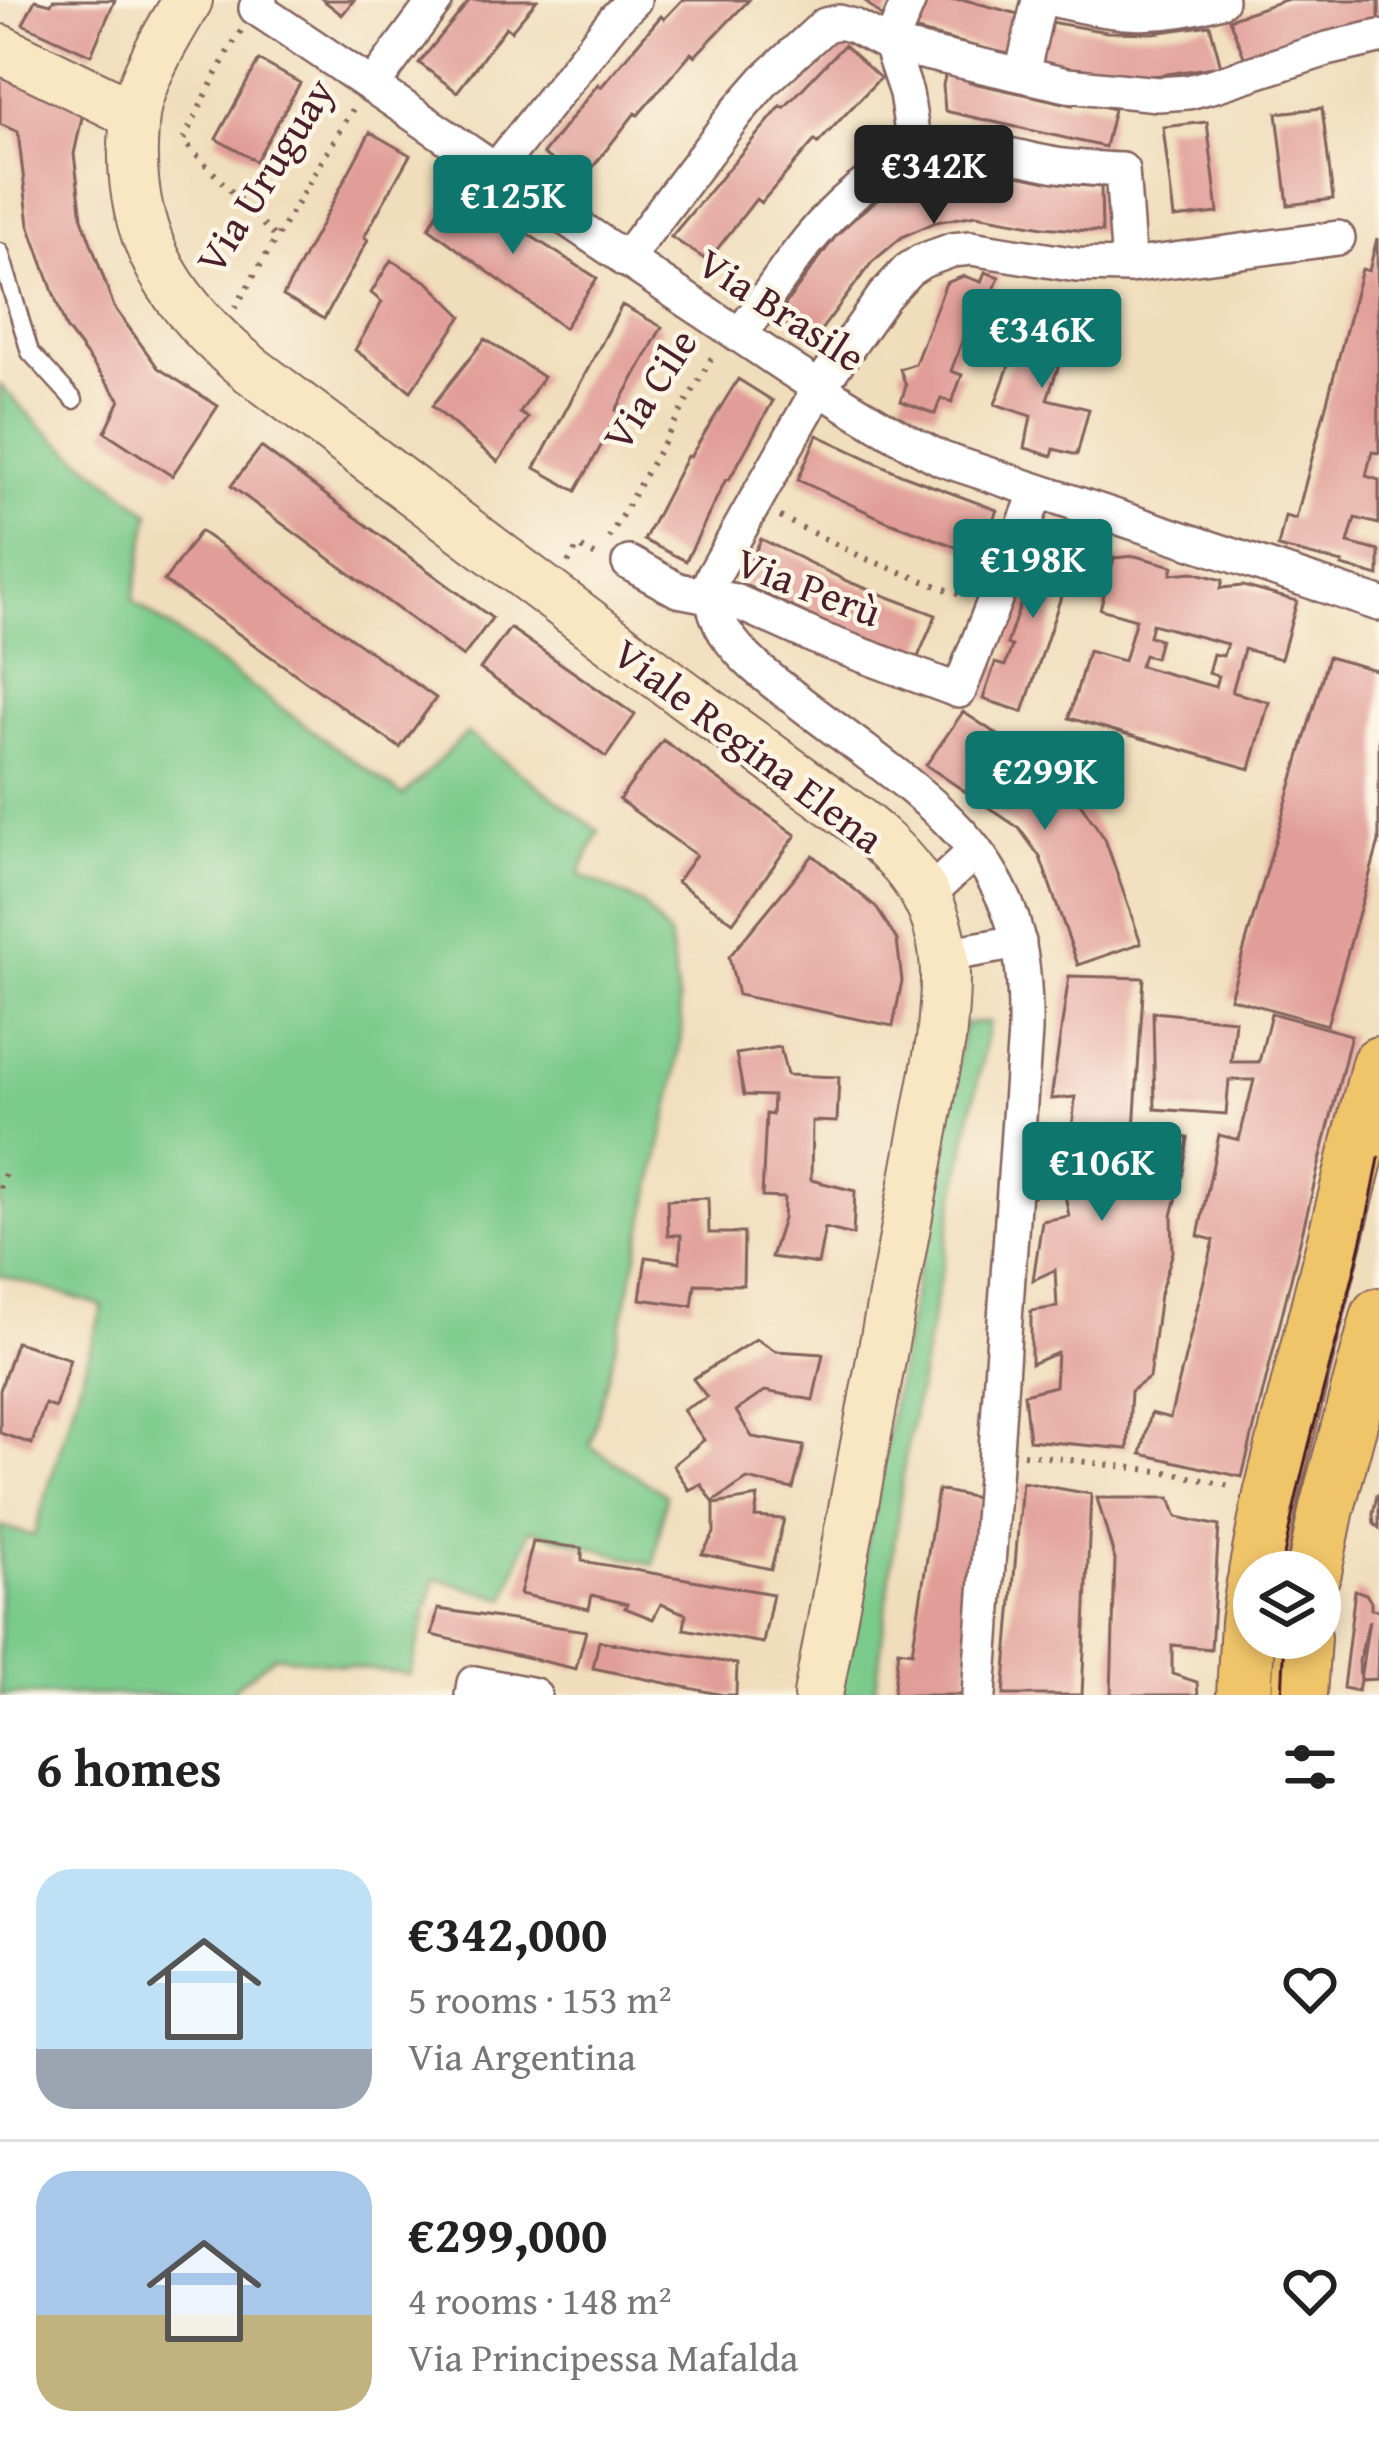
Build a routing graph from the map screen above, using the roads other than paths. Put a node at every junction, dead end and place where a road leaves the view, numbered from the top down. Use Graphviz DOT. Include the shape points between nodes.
graph roads {
  1 [pos="188,0"];
  2 [pos="436,0"];
  3 [pos="634,0"];
  4 [pos="909,0"];
  5 [pos="1039,0"];
  6 [pos="1056,0"];
  7 [pos="1221,0"];
  8 [pos="258,4"];
  9 [pos="840,11"];
  10 [pos="1379,37"];
  11 [pos="890,45"];
  12 [pos="0,49"];
  13 [pos="1022,74"];
  14 [pos="372,86"];
  15 [pos="134,114"];
  16 [pos="916,159"];
  17 [pos="495,171"];
  18 [pos="1337,238"];
  19 [pos="0,252"];
  20 [pos="625,260"];
  21 [pos="1129,266"];
  22 [pos="740,336"];
  23 [pos="819,388"];
  24 [pos="74,400"];
  25 [pos="1037,492"];
  26 [pos="629,562"];
  27 [pos="711,588"];
  28 [pos="1379,604"];
  29 [pos="975,851"];
  30 [pos="926,898"];
  31 [pos="1019,942"];
  32 [pos="945,955"];
  33 [pos="1379,1064"];
  34 [pos="1379,1316"];
  35 [pos="1260,1551"];
  36 [pos="1318,1551"];
  37 [pos="1246,1659"];
  38 [pos="1302,1659"];
  39 [pos="472,1695"];
  40 [pos="534,1695"];
  41 [pos="818,1695"];
  42 [pos="979,1695"];
  43 [pos="1244,1695"];
  44 [pos="1299,1695"];
  1 -- 15 [label="main road, Viale Regina Elena"];
  2 -- 14 [label="street, Via Uruguay"];
  3 -- 17 [label="street"];
  4 -- 11 [label="street"];
  5 -- 13 [label="street"];
  6 -- 7 [label="street" via="1137,14"];
  8 -- 14 [label="street, Via Brasile"];
  9 -- 11 [label="street"];
  9 -- 20 [label="street" via="765,80"];
  10 -- 13 [label="street" via="1188,92 1128,93"];
  11 -- 13 [label="street"];
  11 -- 16 [label="street"];
  12 -- 15 [label="main road"];
  14 -- 17 [label="street, Via Brasile"];
  15 -- 30 [label="main road, Viale Regina Elena" via="134,177 148,245 215,341 845,812"];
  16 -- 21 [label="street, Via Cile" via="964,150 1122,170"];
  16 -- 22 [label="street, Via Cile" via="872,179 832,212"];
  17 -- 20 [label="street, Via Brasile"];
  18 -- 21 [label="street"];
  19 -- 24 [label="lane" via="30,352"];
  20 -- 22 [label="street, Via Brasile"];
  21 -- 23 [label="street" via="971,248 937,255 896,282"];
  22 -- 23 [label="street, Via Brasile"];
  23 -- 25 [label="street, Via Brasile" via="942,459"];
  23 -- 27 [label="street"];
  25 -- 27 [label="street, Via Perù" via="959,691"];
  25 -- 28 [label="street, Via Brasile"];
  26 -- 27 [label="street, Via Perù" via="678,590"];
  27 -- 29 [label="street" via="717,616 746,656 933,807"];
  29 -- 30 [label="street"];
  29 -- 31 [label="street"];
  30 -- 32 [label="main road, Viale Regina Elena"];
  31 -- 32 [label="street"];
  31 -- 42 [label="street" via="1025,1031"];
  32 -- 41 [label="main road, Viale Regina Elena" via="941,1040"];
  33 -- 35 [label="main road"];
  34 -- 36 [label="main road"];
  37 -- 43 [label="main road"];
  38 -- 44 [label="main road"];
  39 -- 40 [label="street" via="474,1683"];
}
